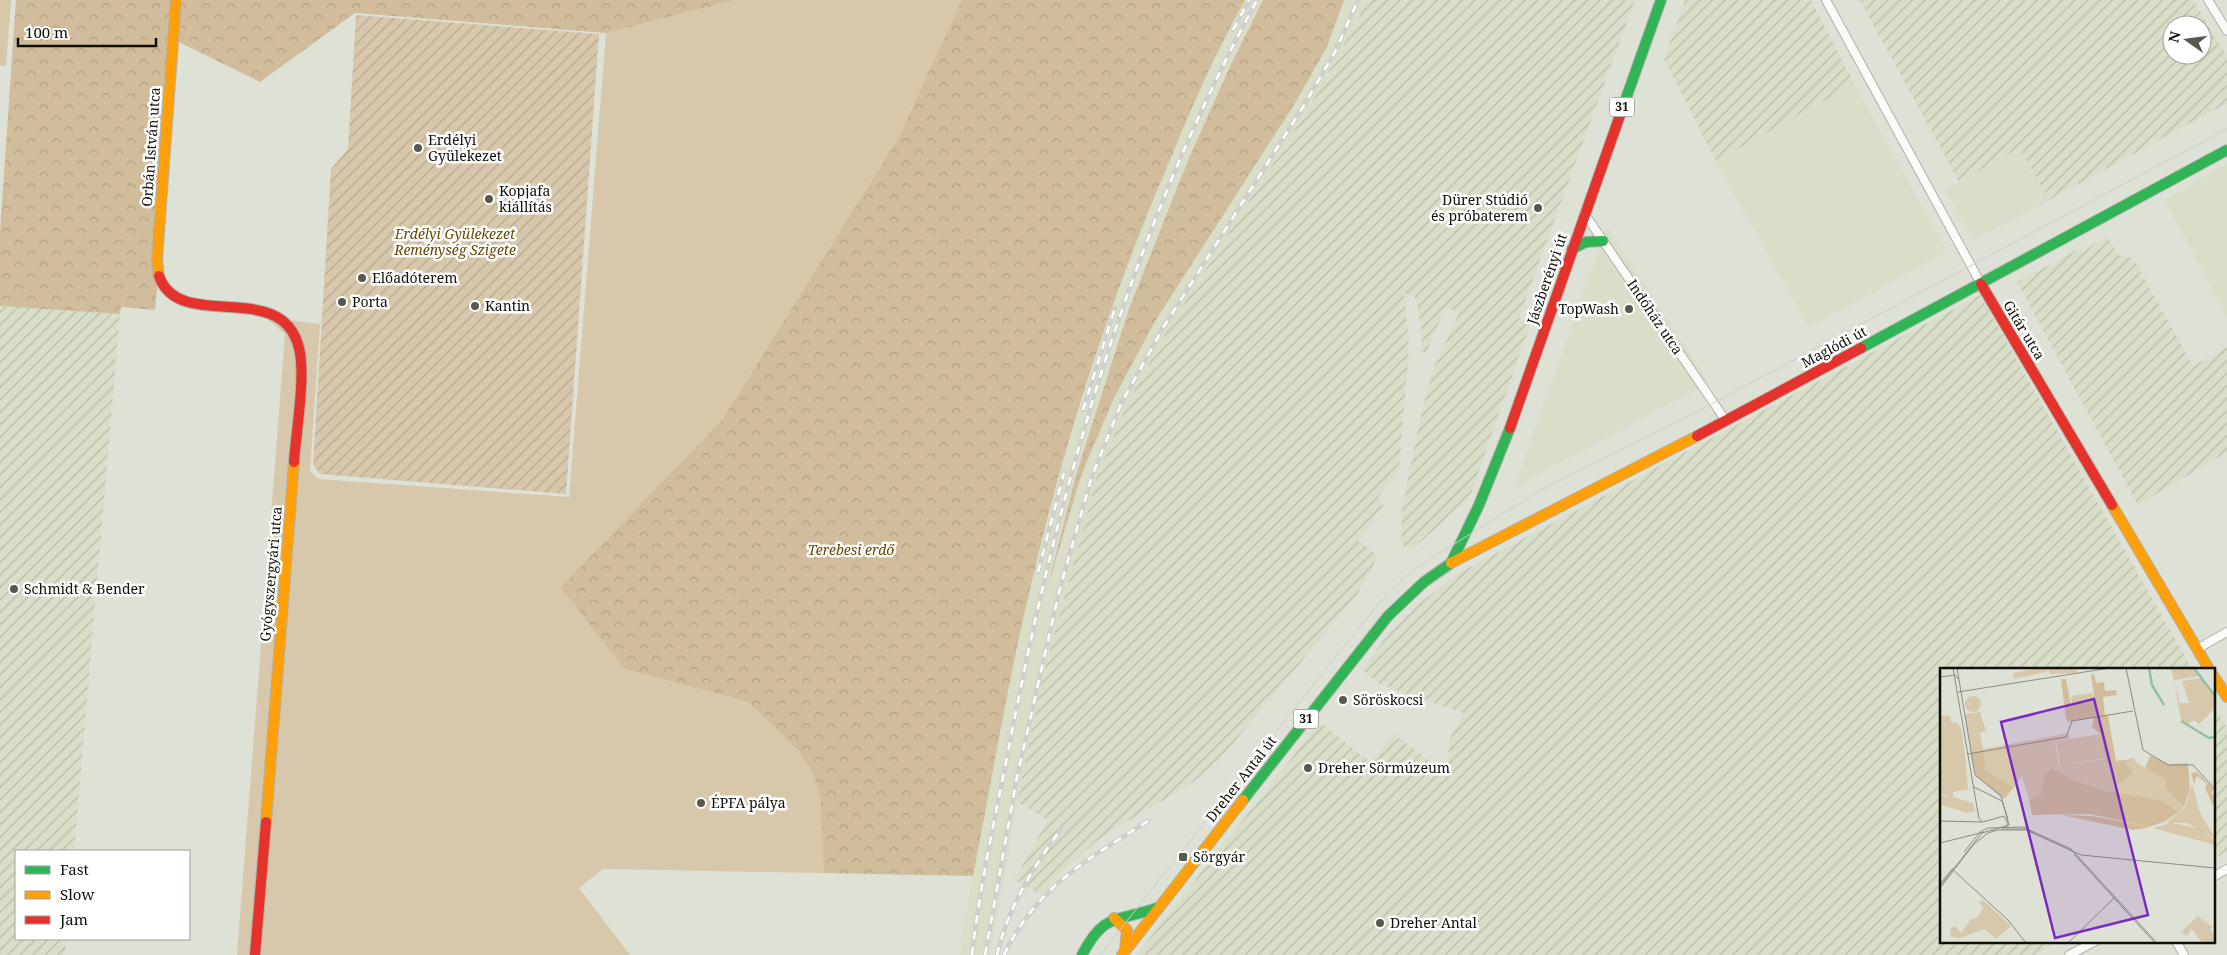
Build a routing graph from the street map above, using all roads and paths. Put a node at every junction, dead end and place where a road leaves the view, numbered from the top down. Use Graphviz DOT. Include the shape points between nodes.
graph roads {
  1 [pos="176,0"];
  2 [pos="1660,0"];
  3 [pos="1826,0"];
  4 [pos="2208,0"];
  5 [pos="2227,32"];
  6 [pos="2227,150"];
  7 [pos="1584,213"];
  8 [pos="1603,241"];
  9 [pos="1572,249"];
  10 [pos="1981,284"];
  11 [pos="169,292"];
  12 [pos="1726,421"];
  13 [pos="1451,562"];
  14 [pos="2227,632"];
  15 [pos="2197,650"];
  16 [pos="2208,668"];
  17 [pos="2214,677"];
  18 [pos="2227,697"];
  19 [pos="2227,870"];
  20 [pos="2214,876"];
  21 [pos="1159,907"];
  22 [pos="1114,918"];
  23 [pos="2094,942"];
  24 [pos="2177,942"];
  25 [pos="1123,954"];
  26 [pos="254,955"];
  27 [pos="1082,955"];
  28 [pos="2069,955"];
  29 [pos="2184,955"];
  1 -- 11 [label="street, Orbán István utca" via="157,260 160,279"];
  2 -- 7 [label="street, Jászberényi út / 31"];
  3 -- 10 [label="street, Gitár utca"];
  4 -- 5 [label="street"];
  6 -- 10 [label="street, Maglódi út"];
  7 -- 8 [label="street, Indóház utca"];
  7 -- 9 [label="street, Jászberényi út / 31"];
  8 -- 9 [label="street" via="1586,242"];
  8 -- 12 [label="street, Indóház utca"];
  9 -- 13 [label="street, Jászberényi út / 31" via="1498,461"];
  10 -- 12 [label="street, Maglódi út"];
  10 -- 15 [label="street, Gitár utca"];
  11 -- 26 [label="street, Gyógyszergyári utca" via="180,300 193,303 261,309 275,316 288,327 298,343 302,362"];
  12 -- 13 [label="street, Maglódi út"];
  13 -- 21 [label="street, Dreher Antal út / 31" via="1388,616"];
  14 -- 15 [label="street"];
  15 -- 16 [label="street, Gitár utca"];
  17 -- 18 [label="street"];
  19 -- 20 [label="street"];
  21 -- 22 [label="street" via="1143,914"];
  21 -- 25 [label="street, Dreher Antal út / 31"];
  22 -- 25 [label="street" via="1125,925 1128,932"];
  22 -- 27 [label="street" via="1099,927"];
  23 -- 28 [label="street"];
  24 -- 29 [label="street"];
}
